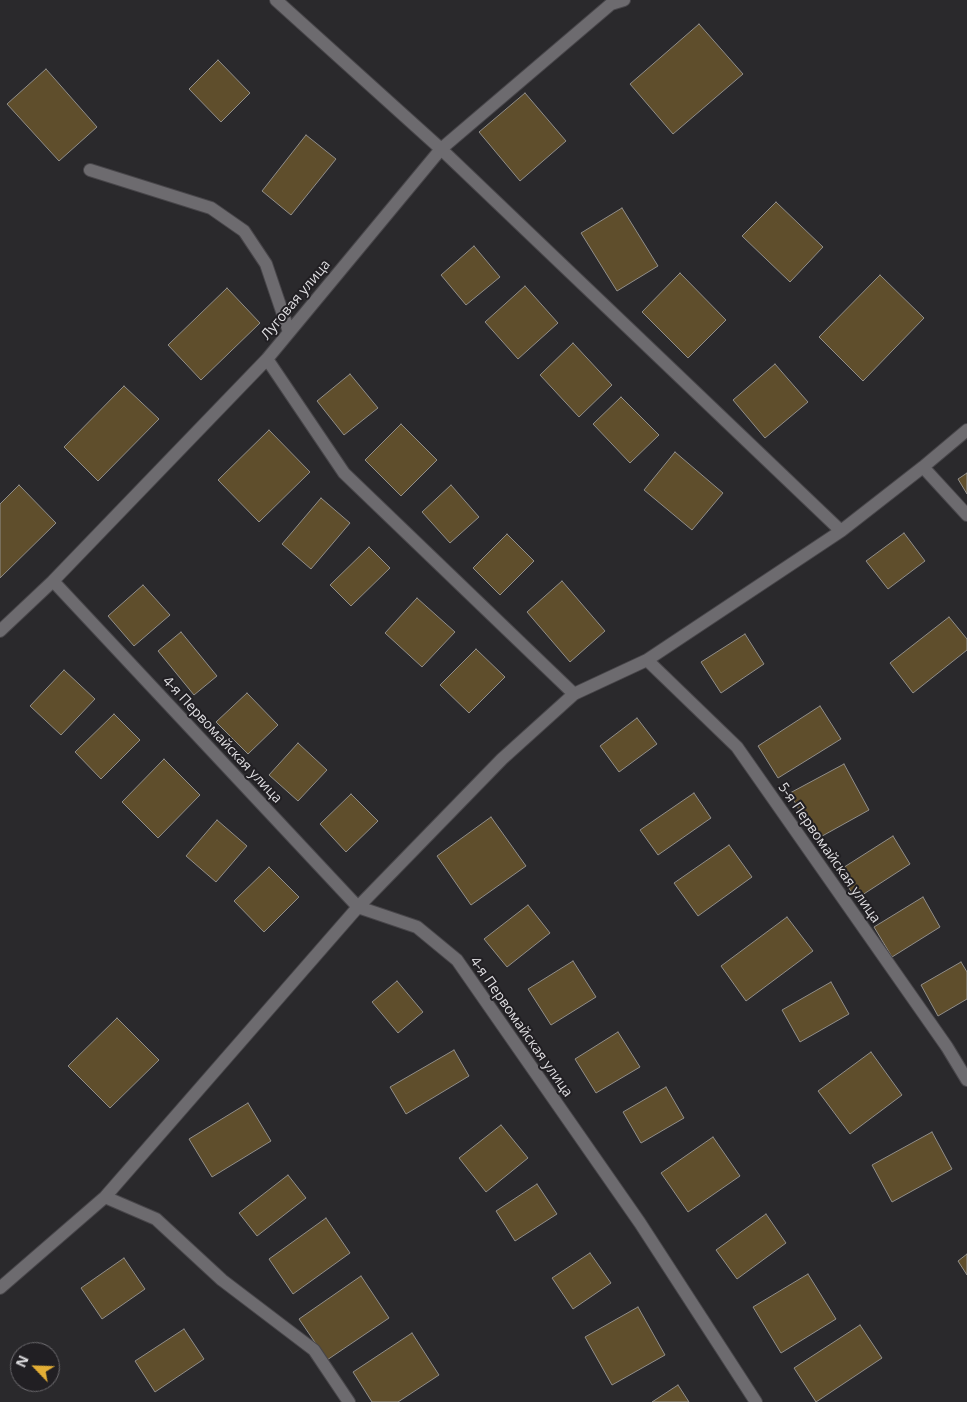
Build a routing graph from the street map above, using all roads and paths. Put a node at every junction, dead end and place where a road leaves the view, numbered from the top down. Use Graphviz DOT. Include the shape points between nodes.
graph roads {
  1 [pos="276,0"];
  2 [pos="624,0"];
  3 [pos="441,149"];
  4 [pos="90,170"];
  5 [pos="289,332"];
  6 [pos="267,359"];
  7 [pos="967,430"];
  8 [pos="924,468"];
  9 [pos="967,515"];
  10 [pos="841,531"];
  11 [pos="53,582"];
  12 [pos="0,631"];
  13 [pos="647,660"];
  14 [pos="574,694"];
  15 [pos="358,907"];
  16 [pos="967,1080"];
  17 [pos="105,1197"];
  18 [pos="0,1288"];
  19 [pos="349,1402"];
  20 [pos="756,1402"];
  1 -- 3 [label="street"];
  2 -- 3 [label="street, Луговая улица" via="611,4"];
  3 -- 5 [label="street, Луговая улица"];
  3 -- 10 [label="street"];
  4 -- 5 [label="street" via="211,208 244,231 266,264"];
  5 -- 6 [label="street, Луговая улица"];
  6 -- 11 [label="street, Луговая улица"];
  6 -- 14 [label="street" via="344,473"];
  7 -- 8 [label="street"];
  8 -- 9 [label="street"];
  8 -- 10 [label="street"];
  10 -- 13 [label="street"];
  11 -- 12 [label="street, Луговая улица"];
  11 -- 15 [label="street, 4-я Первомайская улица"];
  13 -- 14 [label="street"];
  13 -- 16 [label="street, 5-я Первомайская улица" via="737,747"];
  14 -- 15 [label="street" via="502,759"];
  15 -- 17 [label="street"];
  15 -- 20 [label="street, 4-я Первомайская улица" via="417,927 457,960 640,1223"];
  17 -- 18 [label="street"];
  17 -- 19 [label="street" via="156,1220 222,1280 314,1350"];
}
